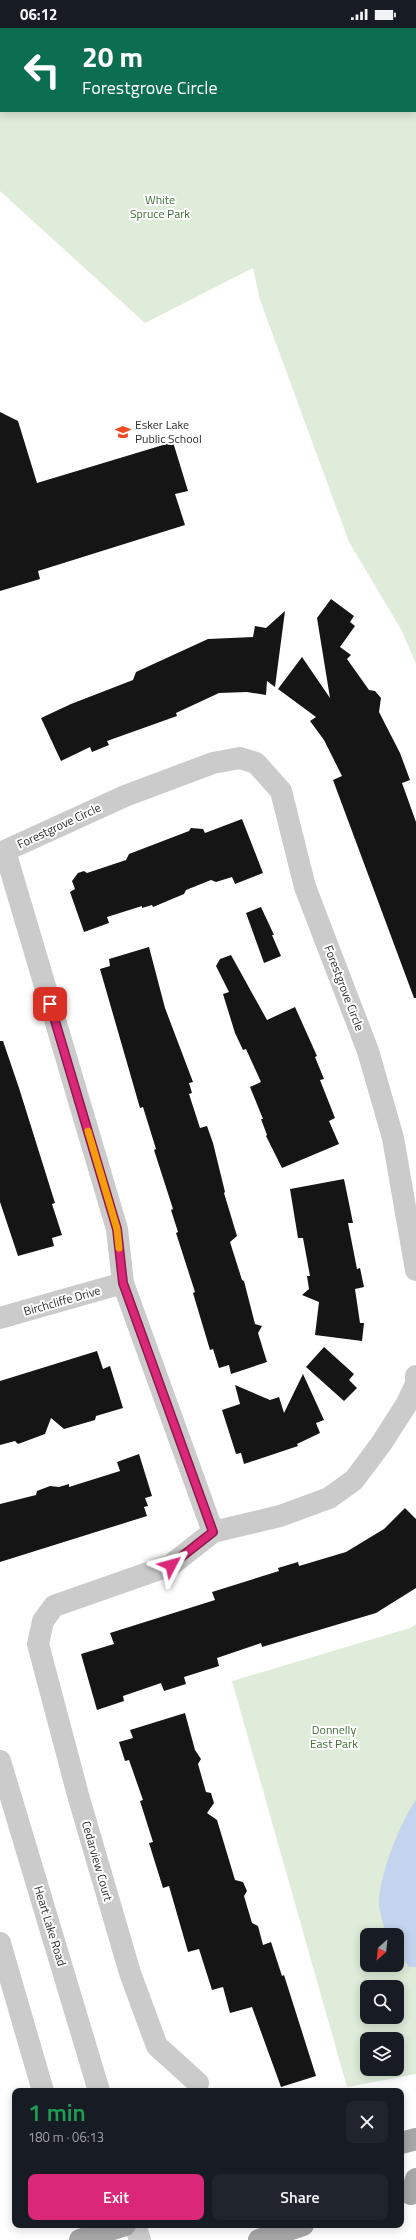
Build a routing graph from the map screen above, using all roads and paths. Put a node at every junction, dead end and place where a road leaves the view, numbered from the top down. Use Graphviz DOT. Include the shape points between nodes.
graph roads {
  1 [pos="3,852"];
  2 [pos="416,1270"];
  3 [pos="123,1283"];
  4 [pos="0,1318"];
  5 [pos="416,1376"];
  6 [pos="213,1532"];
  7 [pos="0,1761"];
  8 [pos="0,1943"];
  9 [pos="198,2083"];
  10 [pos="42,2088"];
  11 [pos="98,2088"];
  12 [pos="416,2139"];
  13 [pos="404,2142"];
  14 [pos="115,2228"];
  15 [pos="136,2228"];
  16 [pos="295,2228"];
  17 [pos="85,2236"];
  18 [pos="140,2240"];
  19 [pos="259,2240"];
  1 -- 2 [label="street, Forestgrove Circle" via="125,796 213,763 240,758 256,763 281,791 305,887 368,1050 393,1138"];
  1 -- 3 [label="street, Forestgrove Circle" via="117,1229"];
  3 -- 4 [label="street, Birchcliffe Drive"];
  3 -- 6 [label="street, Forestgrove Circle"];
  5 -- 6 [label="street" via="416,1384 406,1405 354,1480 329,1498 280,1516"];
  6 -- 9 [label="street, Cedarview Court" via="171,1565 54,1606 43,1621 38,1644 78,1795 130,1973 157,2046"];
  7 -- 11 [label="street, Heart Lake Road"];
  8 -- 10 [label="street"];
  12 -- 13 [label="main road"];
  14 -- 17 [label="main road"];
  15 -- 18 [label="street"];
  16 -- 19 [label="main road"];
}
